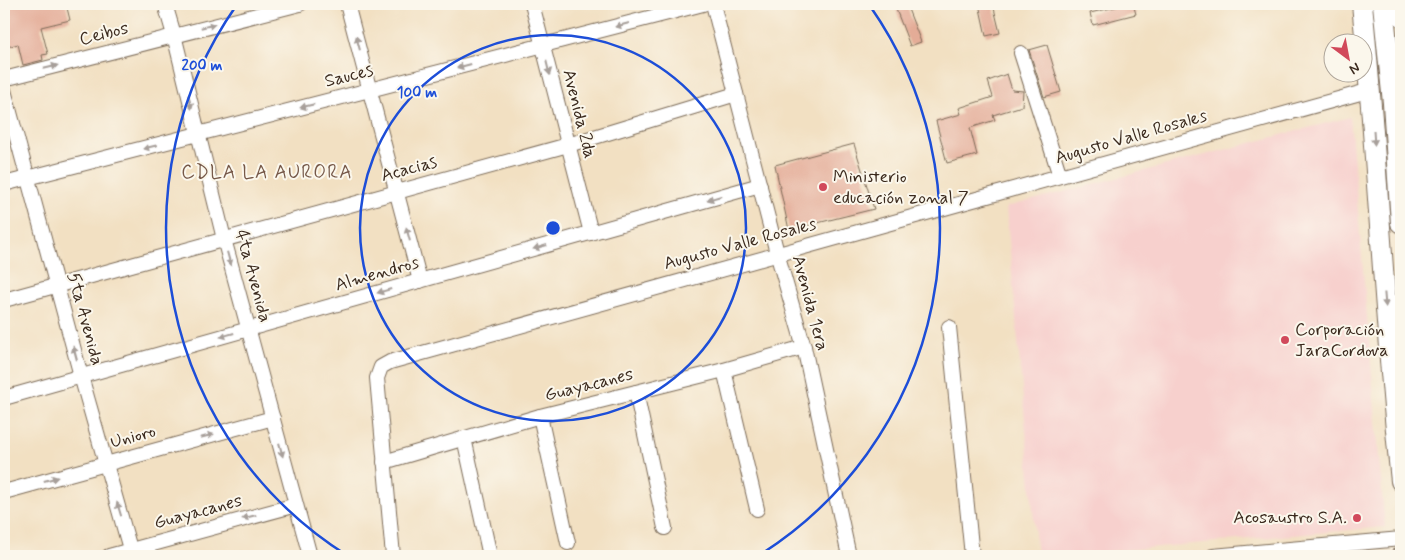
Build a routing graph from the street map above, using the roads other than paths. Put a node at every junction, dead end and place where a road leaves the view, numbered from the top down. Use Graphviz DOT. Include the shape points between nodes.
graph roads {
  1 [pos="165,4"];
  2 [pos="300,4"];
  3 [pos="347,4"];
  4 [pos="532,4"];
  5 [pos="703,4"];
  6 [pos="713,4"];
  7 [pos="1362,4"];
  8 [pos="1383,4"];
  9 [pos="1388,4"];
  10 [pos="1401,17"];
  11 [pos="174,35"];
  12 [pos="543,45"];
  13 [pos="1021,53"];
  14 [pos="1401,68"];
  15 [pos="4,79"];
  16 [pos="4,90"];
  17 [pos="370,90"];
  18 [pos="1371,90"];
  19 [pos="736,94"];
  20 [pos="1393,104"];
  21 [pos="198,134"];
  22 [pos="568,145"];
  23 [pos="1060,176"];
  24 [pos="29,178"];
  25 [pos="4,184"];
  26 [pos="760,185"];
  27 [pos="397,192"];
  28 [pos="1401,223"];
  29 [pos="591,233"];
  30 [pos="224,239"];
  31 [pos="777,253"];
  32 [pos="420,281"];
  33 [pos="57,285"];
  34 [pos="4,300"];
  35 [pos="948,327"];
  36 [pos="248,329"];
  37 [pos="804,347"];
  38 [pos="724,370"];
  39 [pos="81,376"];
  40 [pos="636,392"];
  41 [pos="4,398"];
  42 [pos="540,416"];
  43 [pos="273,418"];
  44 [pos="464,438"];
  45 [pos="384,462"];
  46 [pos="105,464"];
  47 [pos="1401,481"];
  48 [pos="4,492"];
  49 [pos="296,505"];
  50 [pos="757,509"];
  51 [pos="665,528"];
  52 [pos="1401,539"];
  53 [pos="568,544"];
  54 [pos="131,553"];
  55 [pos="1401,555"];
  56 [pos="109,556"];
  57 [pos="310,556"];
  58 [pos="393,556"];
  59 [pos="490,556"];
  60 [pos="849,556"];
  61 [pos="972,556"];
  62 [pos="1213,556"];
  63 [pos="1397,556"];
  1 -- 11 [label="street, 4ta Avenida"];
  11 -- 2 [label="street, Ceibos, one-way"];
  17 -- 3 [label="street, one-way"];
  4 -- 12 [label="street, Avenida 2da"];
  5 -- 12 [label="street, Sauces, one-way"];
  6 -- 19 [label="street, Avenida 1era"];
  7 -- 18 [label="main road"];
  8 -- 20 [label="main road"];
  9 -- 10 [label="street"];
  15 -- 11 [label="street, Ceibos, one-way"];
  11 -- 21 [label="street, 4ta Avenida, one-way"];
  12 -- 17 [label="street, Sauces, one-way"];
  12 -- 22 [label="street, Avenida 2da, one-way"];
  13 -- 23 [label="street"];
  14 -- 20 [label="street"];
  16 -- 24 [label="street, 5ta Avenida"];
  17 -- 21 [label="street, Sauces, one-way"];
  17 -- 27 [label="street"];
  18 -- 23 [label="street, Augusto Valle Rosales"];
  18 -- 47 [label="main road, one-way"];
  19 -- 22 [label="street, Acacias"];
  19 -- 26 [label="street, Avenida 1era"];
  20 -- 28 [label="main road"];
  21 -- 24 [label="street, Sauces, one-way"];
  21 -- 30 [label="street, 4ta Avenida"];
  22 -- 27 [label="street, Acacias"];
  22 -- 29 [label="street, Avenida 2da"];
  23 -- 31 [label="street, Augusto Valle Rosales"];
  24 -- 25 [label="street, Sauces"];
  24 -- 33 [label="street, 5ta Avenida"];
  26 -- 29 [label="street, Almendros, one-way"];
  26 -- 31 [label="street, Avenida 1era"];
  27 -- 30 [label="street, Acacias"];
  32 -- 27 [label="street, one-way"];
  29 -- 32 [label="street, Almendros, one-way"];
  30 -- 33 [label="street, Acacias"];
  30 -- 36 [label="street, 4ta Avenida, one-way"];
  31 -- 37 [label="street, Avenida 1era"];
  31 -- 45 [label="street, Augusto Valle Rosales" via="390,362 381,367 377,378"];
  32 -- 36 [label="street, Almendros, one-way"];
  33 -- 34 [label="street, Acacias"];
  39 -- 33 [label="street, 5ta Avenida, one-way"];
  35 -- 61 [label="street"];
  36 -- 39 [label="street, Almendros, one-way"];
  36 -- 43 [label="street, 4ta Avenida"];
  37 -- 38 [label="street, Guayacanes"];
  37 -- 60 [label="street, Avenida 1era"];
  38 -- 40 [label="street, Guayacanes"];
  38 -- 50 [label="street"];
  39 -- 41 [label="street, Almendros"];
  39 -- 46 [label="street, 5ta Avenida"];
  40 -- 42 [label="street, Guayacanes"];
  40 -- 51 [label="street"];
  42 -- 44 [label="street, Guayacanes"];
  42 -- 53 [label="street"];
  46 -- 43 [label="street, Unioro, one-way"];
  43 -- 49 [label="street, 4ta Avenida, one-way"];
  44 -- 45 [label="street, Guayacanes"];
  44 -- 59 [label="street"];
  45 -- 58 [label="street"];
  48 -- 46 [label="street, Unioro, one-way"];
  54 -- 46 [label="street, 5ta Avenida, one-way"];
  49 -- 54 [label="street, Guayacanes, one-way"];
  49 -- 57 [label="street, 4ta Avenida"];
  52 -- 62 [label="street"];
  54 -- 56 [label="street, Guayacanes"];
  55 -- 63 [label="street"];
}
